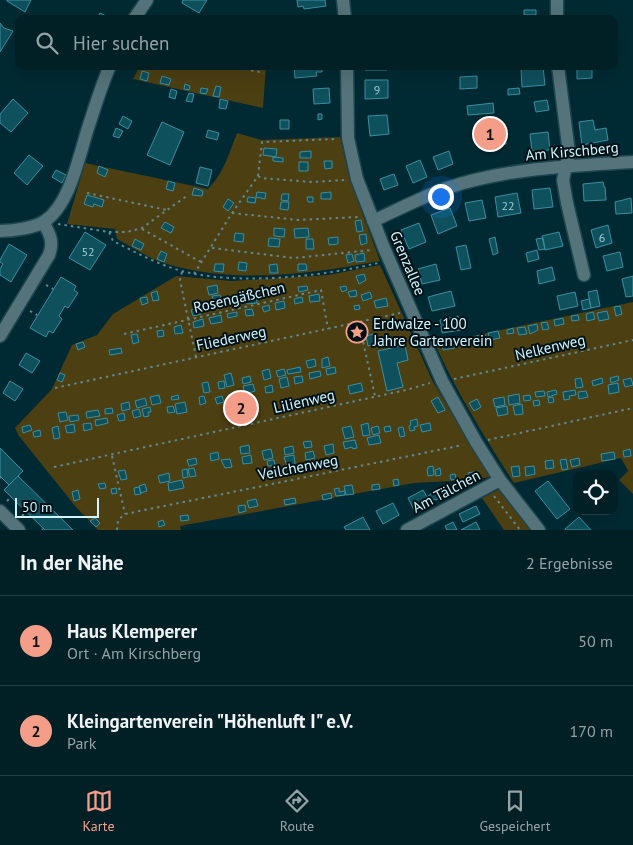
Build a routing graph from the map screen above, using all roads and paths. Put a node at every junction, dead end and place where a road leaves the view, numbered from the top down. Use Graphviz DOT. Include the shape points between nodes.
graph roads {
  1 [pos="147,0"];
  2 [pos="343,0"];
  3 [pos="557,0"];
  4 [pos="137,15"];
  5 [pos="345,15"];
  6 [pos="557,15"];
  7 [pos="108,70"];
  8 [pos="250,70"];
  9 [pos="346,70"];
  10 [pos="559,70"];
  11 [pos="264,73"];
  12 [pos="348,138"];
  13 [pos="633,162"];
  14 [pos="566,167"];
  15 [pos="258,176"];
  16 [pos="357,179"];
  17 [pos="87,193"];
  18 [pos="188,195"];
  19 [pos="167,210"];
  20 [pos="232,213"];
  21 [pos="372,218"];
  22 [pos="43,222"];
  23 [pos="142,228"];
  24 [pos="0,231"];
  25 [pos="109,232"];
  26 [pos="211,248"];
  27 [pos="384,248"];
  28 [pos="389,261"];
  29 [pos="202,262"];
  30 [pos="182,271"];
  31 [pos="194,274"];
  32 [pos="584,275"];
  33 [pos="47,286"];
  34 [pos="53,289"];
  35 [pos="410,309"];
  36 [pos="28,310"];
  37 [pos="37,315"];
  38 [pos="189,320"];
  39 [pos="359,322"];
  40 [pos="328,329"];
  41 [pos="124,334"];
  42 [pos="0,336"];
  43 [pos="633,340"];
  44 [pos="196,357"];
  45 [pos="442,382"];
  46 [pos="55,388"];
  47 [pos="375,396"];
  48 [pos="633,408"];
  49 [pos="476,442"];
  50 [pos="112,456"];
  51 [pos="54,467"];
  52 [pos="500,480"];
  53 [pos="488,487"];
  54 [pos="11,497"];
  55 [pos="3,506"];
  56 [pos="26,512"];
  57 [pos="125,514"];
  58 [pos="21,517"];
  59 [pos="19,530"];
  60 [pos="117,530"];
  61 [pos="407,530"];
  62 [pos="520,530"];
  63 [pos="539,530"];
  1 -- 4 [label="street"];
  2 -- 5 [label="street"];
  3 -- 6 [label="street"];
  7 -- 22 [label="street" via="69,187 61,203"];
  8 -- 11 [label="path"];
  9 -- 12 [label="street, Grenzallee"];
  10 -- 14 [label="street" via="569,153"];
  12 -- 15 [label="path" via="262,142"];
  12 -- 16 [label="street, Grenzallee"];
  13 -- 14 [label="street, Am Kirschberg"];
  14 -- 21 [label="street, Am Kirschberg" via="505,174 447,188"];
  14 -- 32 [label="street" via="567,204"];
  15 -- 16 [label="path" via="313,182"];
  15 -- 20 [label="path"];
  16 -- 21 [label="street, Grenzallee"];
  17 -- 19 [label="path"];
  18 -- 19 [label="path"];
  19 -- 23 [label="path"];
  20 -- 21 [label="path" via="298,220"];
  20 -- 26 [label="path"];
  21 -- 27 [label="street, Grenzallee"];
  22 -- 24 [label="street"];
  22 -- 25 [label="path"];
  22 -- 42 [label="street" via="52,239 49,255"];
  23 -- 25 [label="path"];
  23 -- 29 [label="path"];
  25 -- 30 [label="path" via="113,241"];
  26 -- 27 [label="path" via="294,258"];
  26 -- 29 [label="path"];
  27 -- 28 [label="street, Grenzallee"];
  28 -- 31 [label="path" via="353,269 271,277 231,278"];
  28 -- 35 [label="street, Grenzallee"];
  29 -- 31 [label="path"];
  30 -- 31 [label="path"];
  30 -- 38 [label="path" via="180,280"];
  33 -- 34 [label="path"];
  35 -- 39 [label="path, Fliederweg"];
  35 -- 45 [label="street, Grenzallee"];
  36 -- 37 [label="path"];
  38 -- 40 [label="path, Rosengäßchen" via="320,290"];
  38 -- 41 [label="path, Rosengäßchen"];
  38 -- 44 [label="path"];
  39 -- 40 [label="path, Fliederweg"];
  39 -- 47 [label="path"];
  40 -- 44 [label="path, Fliederweg"];
  43 -- 45 [label="path, Nelkenweg"];
  44 -- 46 [label="path, Fliederweg"];
  45 -- 47 [label="path, Lilienweg"];
  45 -- 49 [label="street, Grenzallee"];
  47 -- 50 [label="path, Lilienweg"];
  48 -- 49 [label="path, Veilchenweg"];
  49 -- 52 [label="street, Grenzallee"];
  49 -- 57 [label="path, Veilchenweg"];
  50 -- 51 [label="path, Lilienweg"];
  50 -- 57 [label="path"];
  52 -- 53 [label="street, Am Tälchen"];
  52 -- 63 [label="street, Grenzallee"];
  53 -- 61 [label="street, Am Tälchen"];
  53 -- 62 [label="path"];
  54 -- 55 [label="path"];
  55 -- 59 [label="street"];
  56 -- 58 [label="path"];
  57 -- 60 [label="path" via="118,520"];
}
